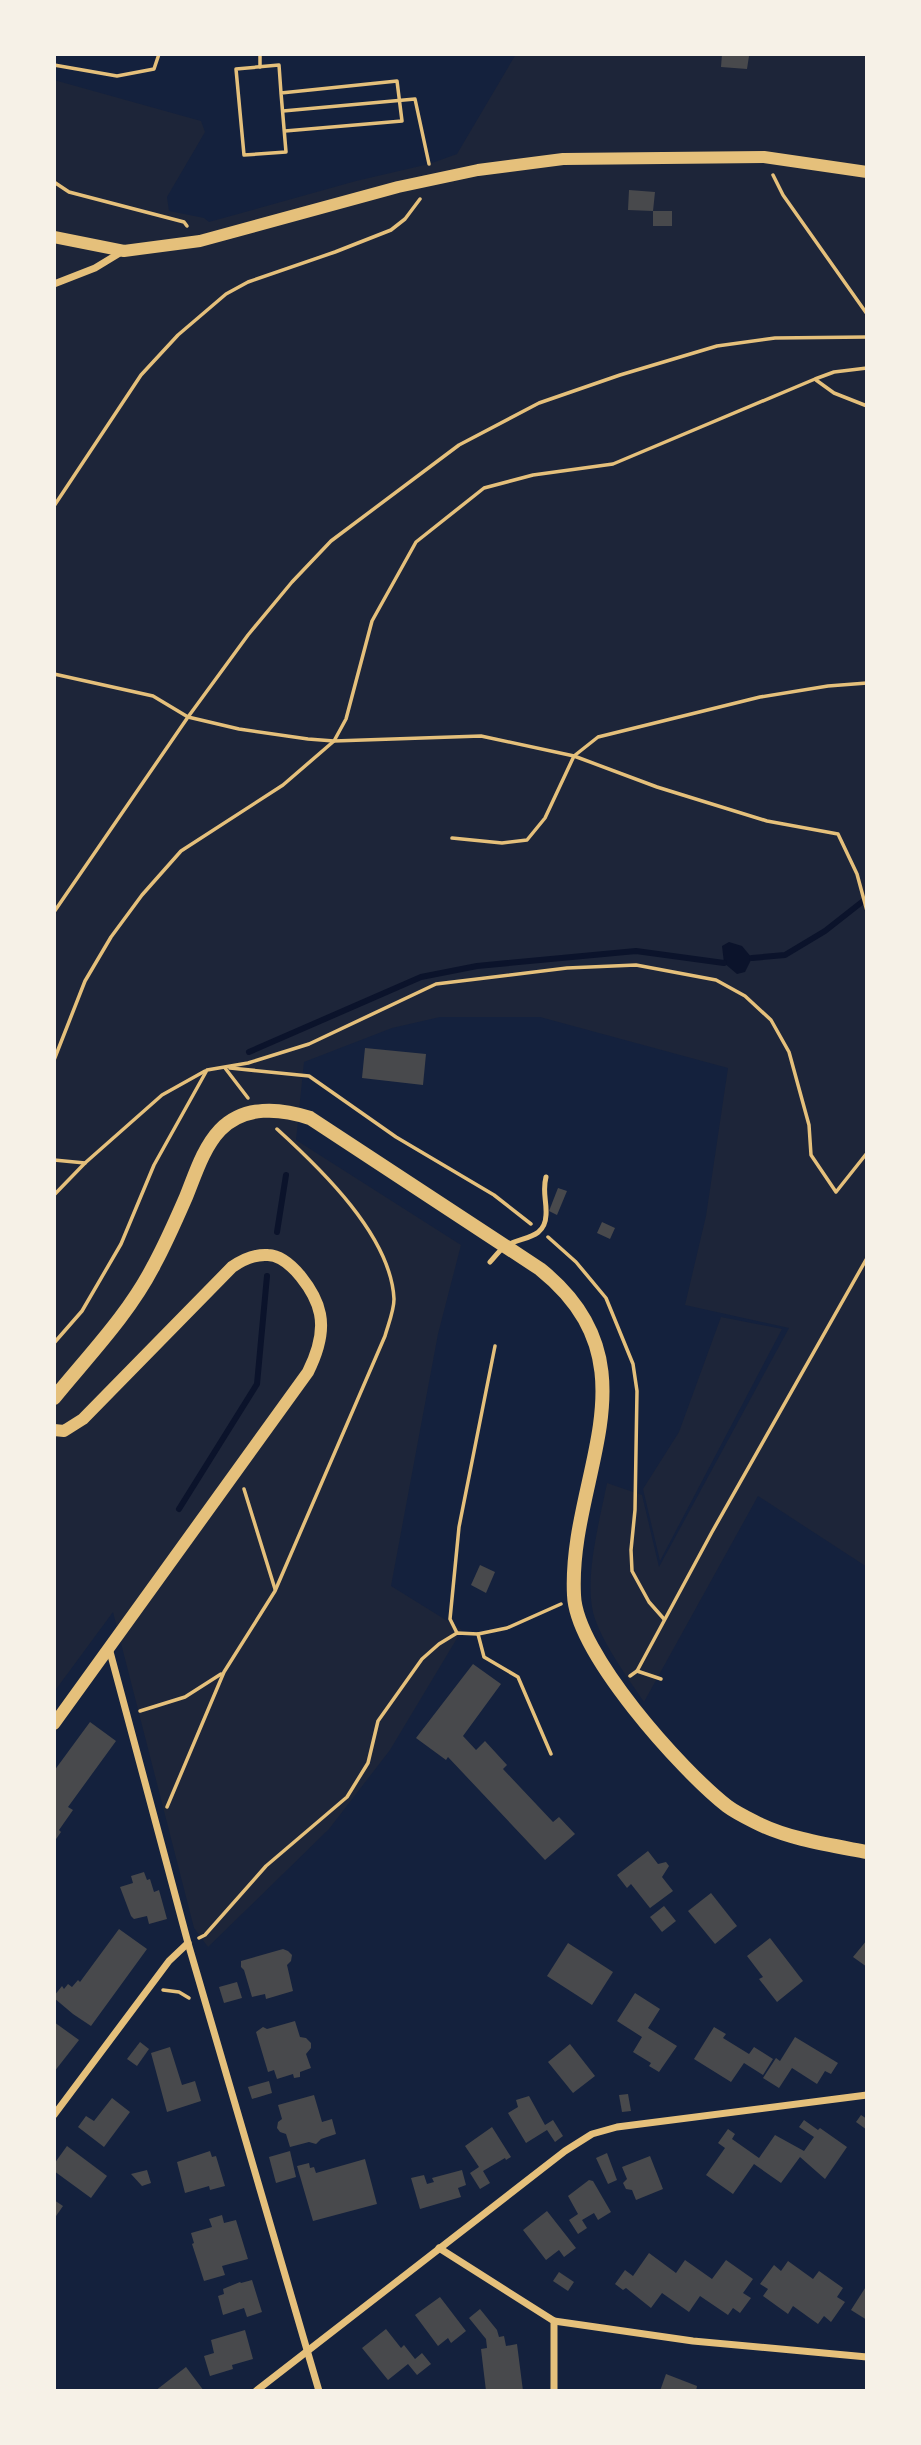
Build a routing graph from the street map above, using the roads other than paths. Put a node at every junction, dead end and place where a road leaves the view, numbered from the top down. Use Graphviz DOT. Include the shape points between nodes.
graph roads {
  1 [pos="867,172"];
  2 [pos="54,237"];
  3 [pos="124,251"];
  4 [pos="54,284"];
  5 [pos="546,1177"];
  6 [pos="505,1246"];
  7 [pos="490,1262"];
  8 [pos="54,1398"];
  9 [pos="54,1430"];
  10 [pos="109,1648"];
  11 [pos="54,1724"];
  12 [pos="867,1852"];
  13 [pos="188,1943"];
  14 [pos="867,2095"];
  15 [pos="54,2115"];
  16 [pos="439,2248"];
  17 [pos="554,2321"];
  18 [pos="307,2351"];
  19 [pos="867,2357"];
  20 [pos="256,2391"];
  21 [pos="319,2391"];
  22 [pos="554,2391"];
  1 -- 3 [label="street" via="764,158 563,159 433,179 200,241"];
  2 -- 3 [label="street"];
  3 -- 4 [label="street"];
  5 -- 6 [label="lane" via="547,1223 529,1239"];
  6 -- 7 [label="lane"];
  6 -- 8 [label="main road" via="310,1118 288,1110 258,1111 235,1119 209,1145 153,1268 120,1319"];
  6 -- 12 [label="main road" via="561,1286 590,1326 597,1348 602,1405 574,1566 574,1598 591,1648 616,1685 692,1774 729,1807 787,1834"];
  9 -- 10 [label="street" via="64,1431 83,1419 245,1259 268,1254 280,1258 314,1296 321,1315 319,1348 308,1372"];
  10 -- 11 [label="street"];
  10 -- 13 [label="street"];
  13 -- 15 [label="street" via="169,1961"];
  13 -- 18 [label="street"];
  14 -- 16 [label="street" via="628,2125 592,2134"];
  16 -- 17 [label="street"];
  16 -- 18 [label="street"];
  17 -- 19 [label="street" via="692,2341"];
  17 -- 22 [label="street"];
  18 -- 20 [label="street"];
  18 -- 21 [label="street"];
}
